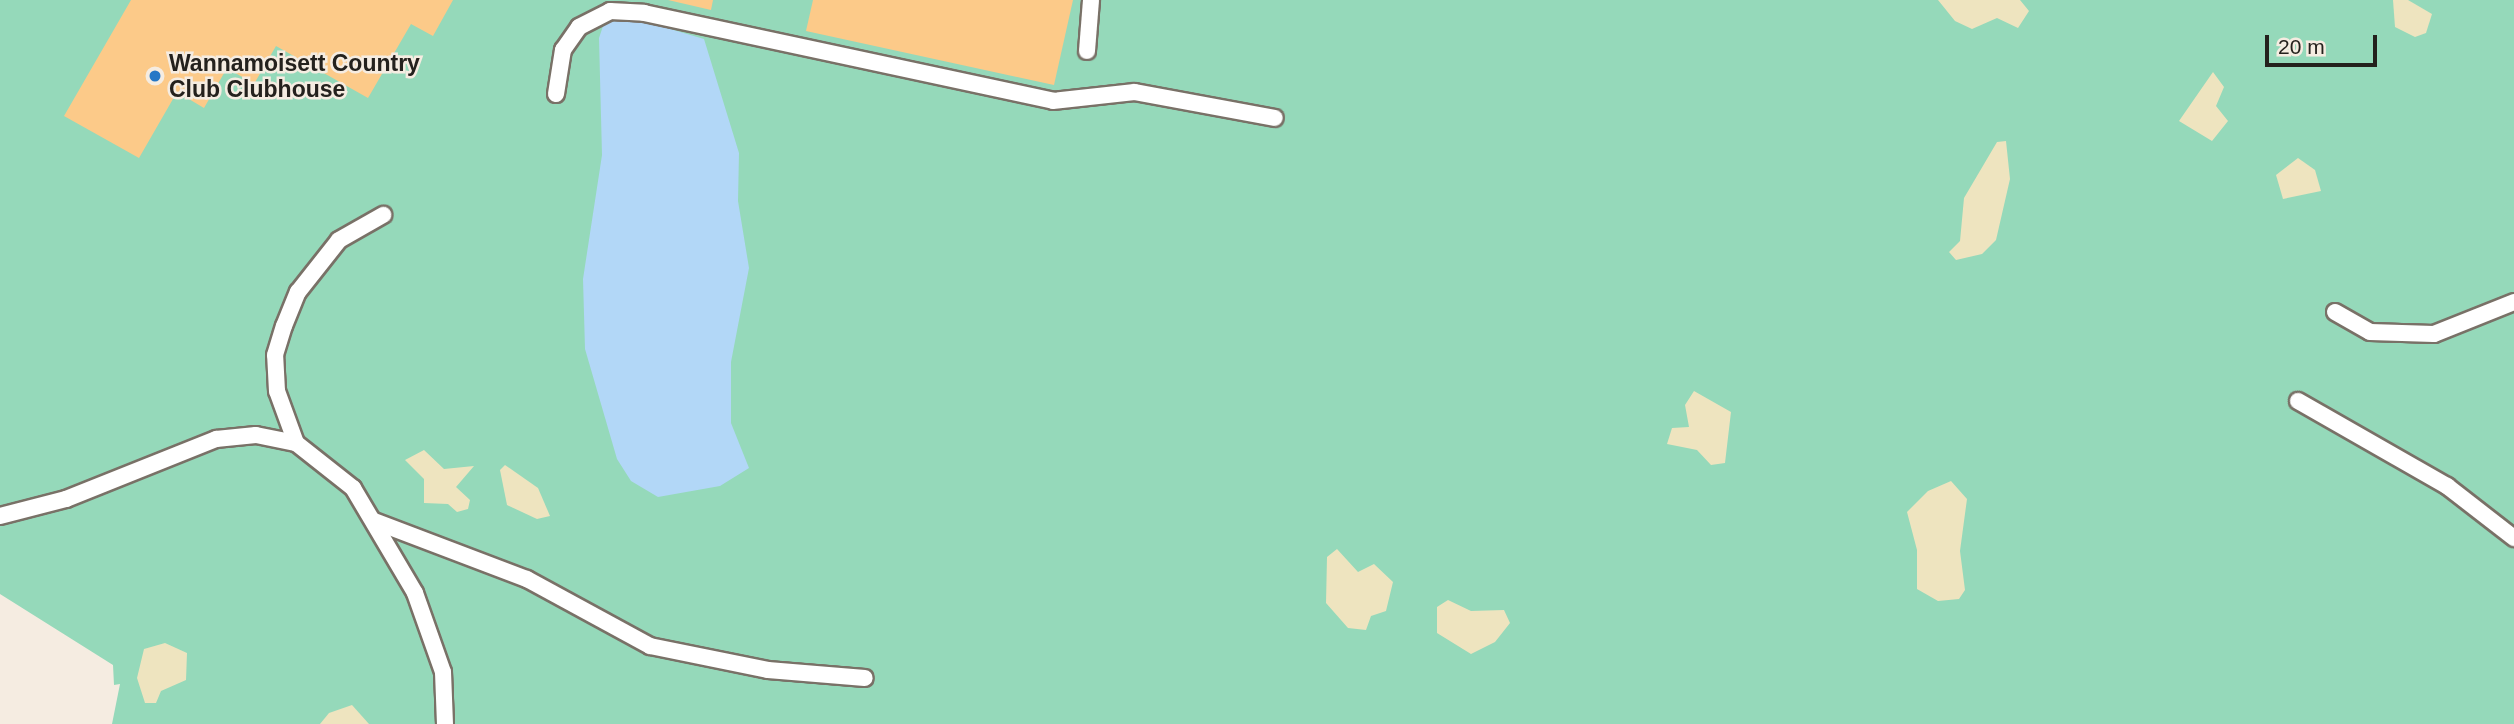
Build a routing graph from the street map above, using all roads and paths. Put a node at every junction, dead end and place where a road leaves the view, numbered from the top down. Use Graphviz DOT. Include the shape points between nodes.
graph roads {
  1 [pos="1091,0"];
  2 [pos="1087,51"];
  3 [pos="556,94"];
  4 [pos="1275,118"];
  5 [pos="383,215"];
  6 [pos="2514,302"];
  7 [pos="2335,312"];
  8 [pos="2298,401"];
  9 [pos="296,443"];
  10 [pos="0,516"];
  11 [pos="374,521"];
  12 [pos="2514,538"];
  13 [pos="865,678"];
  14 [pos="445,724"];
  1 -- 2 [label="lane"];
  3 -- 4 [label="lane" via="564,50 579,27 610,11 1053,101 1135,92"];
  5 -- 9 [label="lane" via="339,240 299,292 284,326 275,355 277,391"];
  6 -- 7 [label="lane" via="2434,334 2370,332"];
  8 -- 12 [label="lane" via="2447,486"];
  9 -- 10 [label="lane" via="256,435 216,439 66,499"];
  9 -- 11 [label="lane" via="331,467"];
  11 -- 13 [label="lane" via="527,579 650,646 768,670"];
  11 -- 14 [label="lane" via="434,633"];
}
